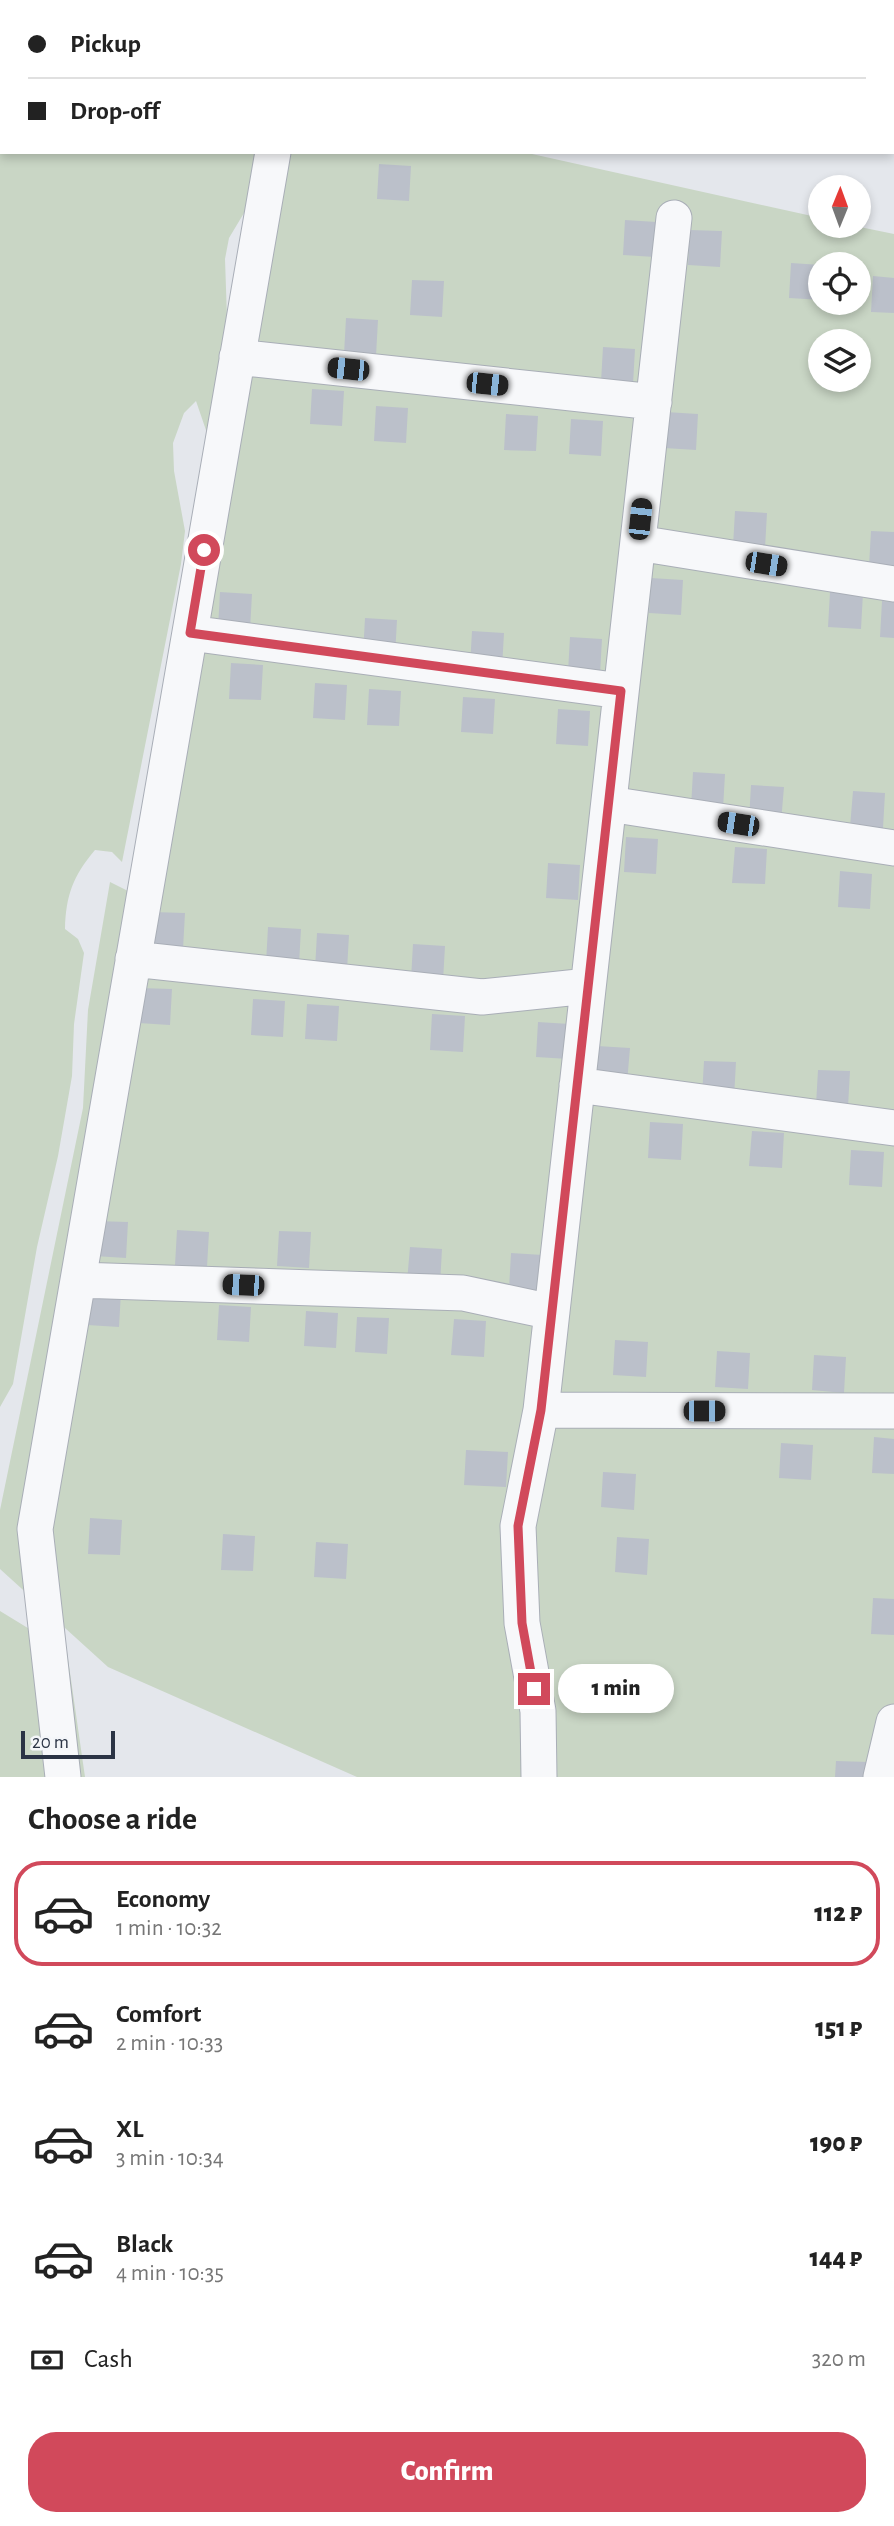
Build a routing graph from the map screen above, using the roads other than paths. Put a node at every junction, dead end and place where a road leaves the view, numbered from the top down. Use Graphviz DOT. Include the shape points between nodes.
graph roads {
  1 [pos="273,154"];
  2 [pos="674,218"];
  3 [pos="237,357"];
  4 [pos="654,402"];
  5 [pos="638,543"];
  6 [pos="894,584"];
  7 [pos="190,633"];
  8 [pos="621,691"];
  9 [pos="609,804"];
  10 [pos="894,848"];
  11 [pos="133,960"];
  12 [pos="589,986"];
  13 [pos="577,1085"];
  14 [pos="894,1128"];
  15 [pos="78,1280"];
  16 [pos="552,1312"];
  17 [pos="541,1410"];
  18 [pos="894,1412"];
  19 [pos="894,1721"];
  20 [pos="63,1777"];
  21 [pos="539,1777"];
  22 [pos="881,1777"];
  1 -- 3 [label="street"];
  2 -- 4 [label="street"];
  3 -- 4 [label="street"];
  3 -- 7 [label="street"];
  4 -- 5 [label="street"];
  5 -- 6 [label="street"];
  5 -- 8 [label="street"];
  7 -- 8 [label="street"];
  7 -- 11 [label="street"];
  8 -- 9 [label="street"];
  9 -- 10 [label="street"];
  9 -- 12 [label="street"];
  11 -- 12 [label="street" via="482,997"];
  11 -- 15 [label="street"];
  12 -- 13 [label="street"];
  13 -- 14 [label="street"];
  13 -- 16 [label="street"];
  15 -- 16 [label="street" via="463,1293"];
  15 -- 20 [label="street" via="35,1529"];
  16 -- 17 [label="street"];
  17 -- 18 [label="street"];
  17 -- 21 [label="street" via="518,1526 522,1623 538,1711"];
  19 -- 22 [label="street"];
}
